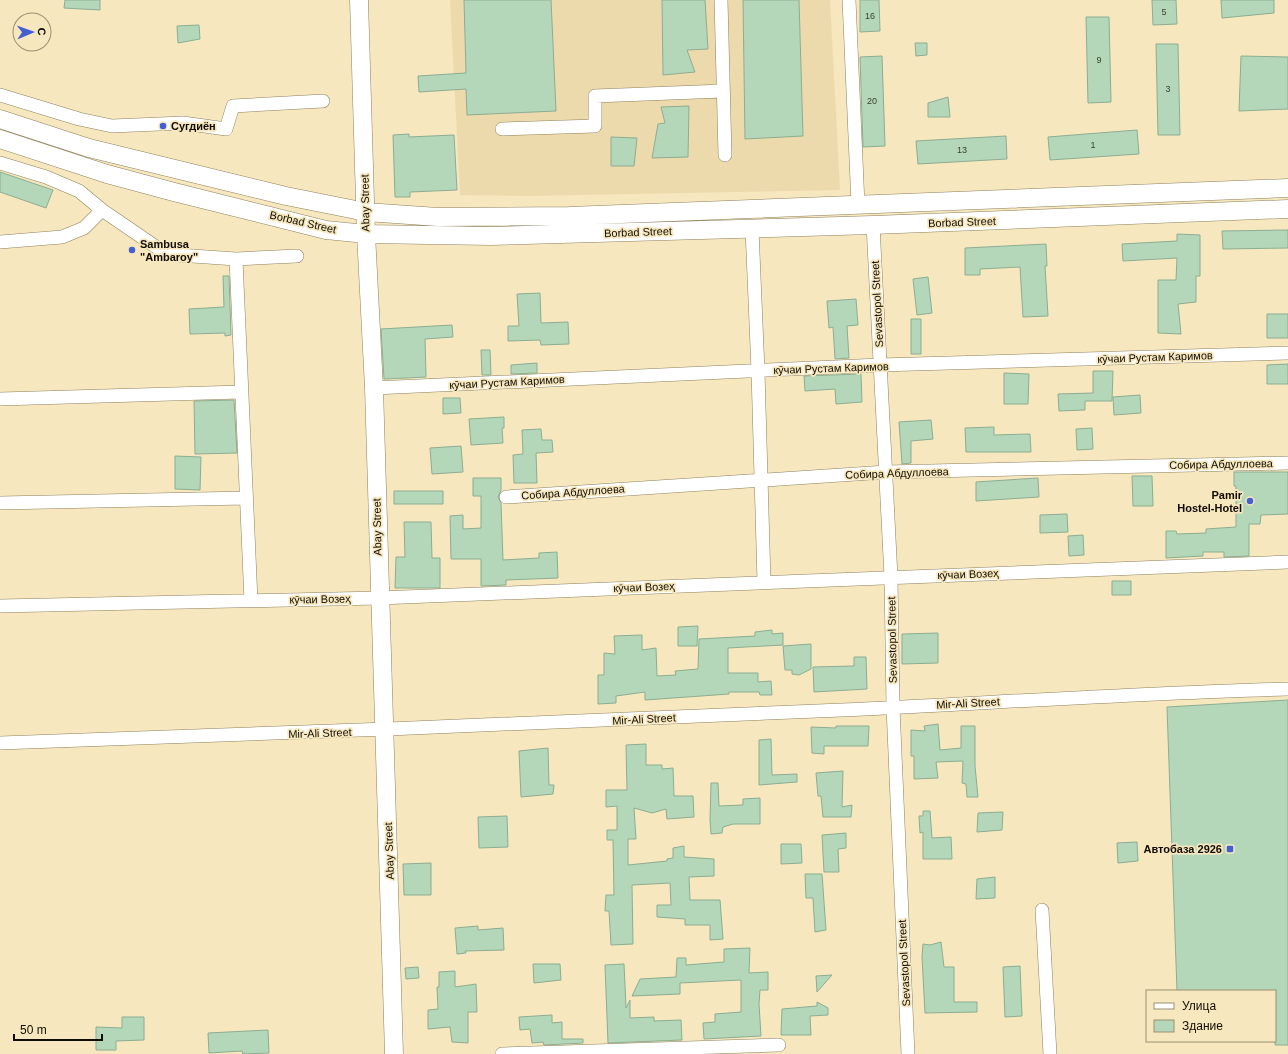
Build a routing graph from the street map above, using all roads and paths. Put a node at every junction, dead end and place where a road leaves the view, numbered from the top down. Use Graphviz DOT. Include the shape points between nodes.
graph roads {
  1 [pos="358,0"];
  2 [pos="721,0"];
  3 [pos="849,0"];
  4 [pos="724,92"];
  5 [pos="0,95"];
  6 [pos="323,101"];
  7 [pos="0,119"];
  8 [pos="502,129"];
  9 [pos="0,139"];
  10 [pos="725,155"];
  11 [pos="0,163"];
  12 [pos="1288,188"];
  13 [pos="858,205"];
  14 [pos="1288,209"];
  15 [pos="102,210"];
  16 [pos="366,212"];
  17 [pos="873,225"];
  18 [pos="752,229"];
  19 [pos="366,234"];
  20 [pos="0,242"];
  21 [pos="297,256"];
  22 [pos="236,259"];
  23 [pos="1288,352"];
  24 [pos="880,365"];
  25 [pos="758,371"];
  26 [pos="374,388"];
  27 [pos="241,392"];
  28 [pos="0,399"];
  29 [pos="1288,463"];
  30 [pos="886,472"];
  31 [pos="762,480"];
  32 [pos="506,497"];
  33 [pos="246,498"];
  34 [pos="0,503"];
  35 [pos="1288,562"];
  36 [pos="890,577"];
  37 [pos="764,582"];
  38 [pos="379,598"];
  39 [pos="251,600"];
  40 [pos="0,606"];
  41 [pos="1288,689"];
  42 [pos="894,707"];
  43 [pos="385,730"];
  44 [pos="0,743"];
  45 [pos="1042,910"];
  46 [pos="778,1045"];
  47 [pos="394,1054"];
  48 [pos="502,1054"];
  49 [pos="908,1054"];
  50 [pos="1050,1054"];
  1 -- 16 [label="main road, Abay Street"];
  2 -- 4 [label="street"];
  3 -- 13 [label="street"];
  4 -- 8 [label="street" via="595,96 595,126"];
  4 -- 10 [label="street"];
  5 -- 6 [label="street" via="79,119 112,126 183,123 226,129 233,106"];
  7 -- 16 [label="main road, Borbad Street" via="89,148 286,196"];
  9 -- 19 [label="main road, Borbad Street" via="107,174 174,192 326,230"];
  11 -- 15 [label="street" via="46,177 79,191"];
  12 -- 13 [label="main road, Borbad Street"];
  13 -- 16 [label="main road, Borbad Street" via="569,216 438,217"];
  14 -- 17 [label="main road, Borbad Street"];
  15 -- 20 [label="street" via="84,228 62,237"];
  15 -- 22 [label="street" via="159,249 178,255"];
  16 -- 19 [label="main road, Abay Street"];
  17 -- 18 [label="main road, Borbad Street"];
  17 -- 24 [label="street, Sevastopol Street"];
  18 -- 19 [label="main road, Borbad Street" via="491,236"];
  18 -- 25 [label="street"];
  19 -- 26 [label="main road, Abay Street"];
  21 -- 22 [label="street"];
  22 -- 27 [label="street"];
  23 -- 24 [label="street, кӯчаи Рустам Каримов"];
  24 -- 25 [label="street, кӯчаи Рустам Каримов"];
  24 -- 30 [label="street, Sevastopol Street"];
  25 -- 26 [label="street, кӯчаи Рустам Каримов"];
  25 -- 31 [label="street"];
  26 -- 38 [label="main road, Abay Street"];
  27 -- 28 [label="street"];
  27 -- 33 [label="street"];
  29 -- 30 [label="street, Собира Абдуллоева"];
  30 -- 31 [label="street, Собира Абдуллоева"];
  30 -- 36 [label="street, Sevastopol Street"];
  31 -- 32 [label="street, Собира Абдуллоева"];
  31 -- 37 [label="street"];
  33 -- 34 [label="street"];
  33 -- 39 [label="street"];
  35 -- 36 [label="street, кӯчаи Возеҳ"];
  36 -- 37 [label="street, кӯчаи Возеҳ"];
  36 -- 42 [label="street, Sevastopol Street"];
  37 -- 38 [label="street, кӯчаи Возеҳ"];
  38 -- 39 [label="street, кӯчаи Возеҳ"];
  38 -- 43 [label="main road, Abay Street"];
  39 -- 40 [label="street, кӯчаи Возеҳ"];
  41 -- 42 [label="street, Mir-Ali Street" via="1158,692"];
  42 -- 43 [label="street, Mir-Ali Street"];
  42 -- 49 [label="street, Sevastopol Street"];
  43 -- 44 [label="street, Mir-Ali Street"];
  43 -- 47 [label="main road, Abay Street"];
  45 -- 50 [label="street"];
  46 -- 48 [label="street"];
}
